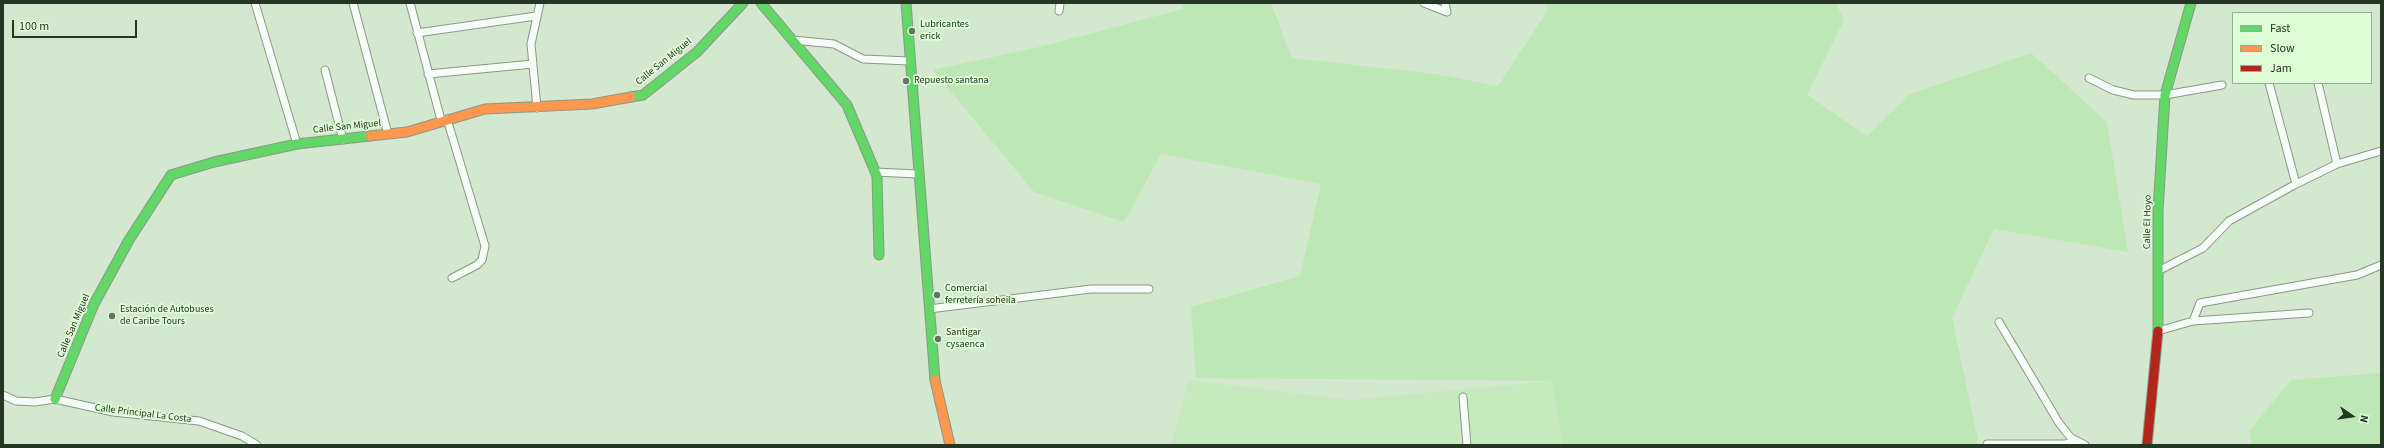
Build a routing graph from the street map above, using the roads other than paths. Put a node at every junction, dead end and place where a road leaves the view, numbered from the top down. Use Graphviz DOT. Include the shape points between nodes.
graph roads {
  1 [pos="255,3"];
  2 [pos="353,3"];
  3 [pos="410,3"];
  4 [pos="540,3"];
  5 [pos="743,3"];
  6 [pos="761,3"];
  7 [pos="906,3"];
  8 [pos="1060,3"];
  9 [pos="1424,3"];
  10 [pos="1446,3"];
  11 [pos="2191,3"];
  12 [pos="1059,11"];
  13 [pos="536,16"];
  14 [pos="417,33"];
  15 [pos="793,40"];
  16 [pos="909,61"];
  17 [pos="533,64"];
  18 [pos="325,70"];
  19 [pos="428,74"];
  20 [pos="2089,78"];
  21 [pos="2269,84"];
  22 [pos="2318,84"];
  23 [pos="2222,85"];
  24 [pos="2165,95"];
  25 [pos="537,108"];
  26 [pos="444,120"];
  27 [pos="388,134"];
  28 [pos="343,140"];
  29 [pos="297,144"];
  30 [pos="2381,151"];
  31 [pos="2337,164"];
  32 [pos="875,172"];
  33 [pos="918,174"];
  34 [pos="2296,184"];
  35 [pos="879,255"];
  36 [pos="2381,265"];
  37 [pos="2158,271"];
  38 [pos="452,278"];
  39 [pos="1149,289"];
  40 [pos="929,309"];
  41 [pos="2309,313"];
  42 [pos="2193,321"];
  43 [pos="1999,322"];
  44 [pos="2158,331"];
  45 [pos="3,395"];
  46 [pos="1463,397"];
  47 [pos="54,399"];
  48 [pos="2077,442"];
  49 [pos="1987,444"];
  50 [pos="257,445"];
  51 [pos="950,445"];
  52 [pos="1467,445"];
  53 [pos="2085,445"];
  54 [pos="2147,445"];
  1 -- 29 [label="street"];
  2 -- 27 [label="street"];
  3 -- 14 [label="street"];
  4 -- 13 [label="street"];
  5 -- 25 [label="street, Calle San Miguel" via="697,52 643,95 592,104"];
  6 -- 15 [label="street"];
  7 -- 16 [label="street"];
  8 -- 12 [label="street"];
  9 -- 10 [label="street" via="1447,12"];
  11 -- 24 [label="street, Calle El Hoyo"];
  13 -- 14 [label="street"];
  13 -- 17 [label="street" via="531,44"];
  14 -- 19 [label="street"];
  15 -- 16 [label="street" via="834,44 863,59"];
  15 -- 32 [label="street" via="847,105"];
  16 -- 33 [label="street"];
  17 -- 19 [label="street"];
  17 -- 25 [label="street"];
  18 -- 28 [label="street"];
  19 -- 26 [label="street"];
  20 -- 24 [label="street" via="2113,90 2134,95"];
  21 -- 34 [label="street"];
  22 -- 31 [label="street"];
  23 -- 24 [label="street"];
  24 -- 37 [label="street, Calle El Hoyo" via="2158,211"];
  25 -- 26 [label="street, Calle San Miguel" via="486,109"];
  26 -- 27 [label="street, Calle San Miguel" via="407,132"];
  26 -- 38 [label="street" via="485,246 482,260 477,265"];
  27 -- 28 [label="street, Calle San Miguel"];
  28 -- 29 [label="street, Calle San Miguel"];
  29 -- 47 [label="street, Calle San Miguel" via="214,162 171,175 129,240 94,304"];
  30 -- 31 [label="street"];
  31 -- 34 [label="street"];
  32 -- 33 [label="street"];
  32 -- 35 [label="street"];
  33 -- 40 [label="street"];
  34 -- 37 [label="street" via="2230,221 2203,248"];
  36 -- 42 [label="street" via="2357,276 2200,303"];
  37 -- 44 [label="street, Calle El Hoyo"];
  39 -- 40 [label="street" via="1092,289"];
  40 -- 51 [label="street" via="935,379"];
  41 -- 42 [label="street"];
  42 -- 44 [label="street"];
  43 -- 48 [label="street" via="2059,423"];
  44 -- 54 [label="street, Calle El Hoyo"];
  45 -- 47 [label="street, Calle Principal La Costa" via="22,402"];
  46 -- 52 [label="street"];
  47 -- 50 [label="street, Calle Principal La Costa" via="112,412 199,421 242,436"];
  48 -- 49 [label="street"];
  48 -- 53 [label="street"];
}
